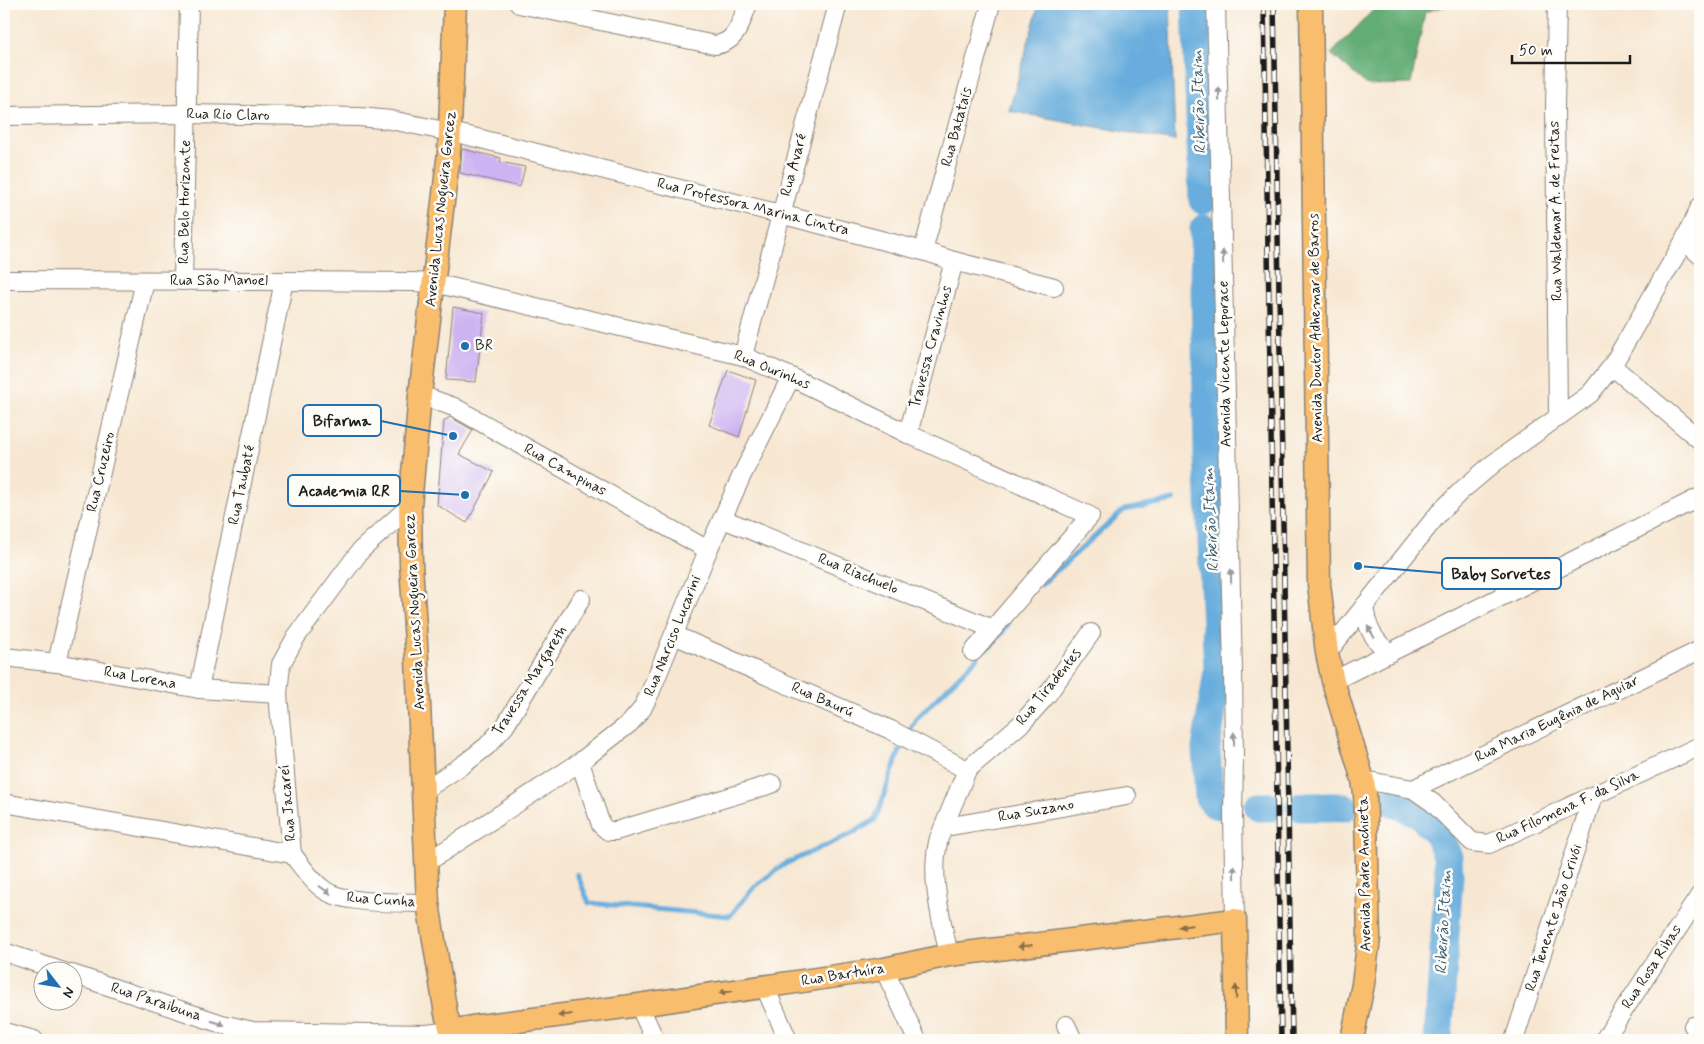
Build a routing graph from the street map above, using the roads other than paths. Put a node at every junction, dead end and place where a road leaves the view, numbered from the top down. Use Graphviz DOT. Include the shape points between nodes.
graph roads {
  1 [pos="189,4"];
  2 [pos="455,4"];
  3 [pos="519,4"];
  4 [pos="748,4"];
  5 [pos="838,4"];
  6 [pos="991,4"];
  7 [pos="1216,4"];
  8 [pos="1311,4"];
  9 [pos="1557,4"];
  10 [pos="186,114"];
  11 [pos="4,116"];
  12 [pos="451,132"];
  13 [pos="1700,207"];
  14 [pos="780,214"];
  15 [pos="1684,241"];
  16 [pos="923,251"];
  17 [pos="1700,255"];
  18 [pos="954,261"];
  19 [pos="4,280"];
  20 [pos="145,281"];
  21 [pos="183,281"];
  22 [pos="284,281"];
  23 [pos="434,284"];
  24 [pos="1054,287"];
  25 [pos="743,356"];
  26 [pos="1612,366"];
  27 [pos="791,377"];
  28 [pos="420,395"];
  29 [pos="1558,418"];
  30 [pos="908,434"];
  31 [pos="1700,440"];
  32 [pos="1700,497"];
  33 [pos="410,506"];
  34 [pos="723,519"];
  35 [pos="708,550"];
  36 [pos="581,600"];
  37 [pos="1364,606"];
  38 [pos="993,629"];
  39 [pos="1091,633"];
  40 [pos="674,635"];
  41 [pos="1700,650"];
  42 [pos="973,652"];
  43 [pos="1327,653"];
  44 [pos="1389,653"];
  45 [pos="4,657"];
  46 [pos="57,663"];
  47 [pos="1332,681"];
  48 [pos="199,689"];
  49 [pos="278,694"];
  50 [pos="1700,746"];
  51 [pos="580,762"];
  52 [pos="968,770"];
  53 [pos="772,784"];
  54 [pos="1364,787"];
  55 [pos="1413,788"];
  56 [pos="423,791"];
  57 [pos="1126,796"];
  58 [pos="1593,796"];
  59 [pos="4,803"];
  60 [pos="945,827"];
  61 [pos="292,854"];
  62 [pos="426,864"];
  63 [pos="1700,894"];
  64 [pos="428,903"];
  65 [pos="1235,920"];
  66 [pos="4,952"];
  67 [pos="949,955"];
  68 [pos="34,962"];
  69 [pos="884,969"];
  70 [pos="82,977"];
  71 [pos="764,987"];
  72 [pos="638,1005"];
  73 [pos="7,1035"];
  74 [pos="452,1036"];
  75 [pos="34,1040"];
  76 [pos="655,1040"];
  77 [pos="788,1040"];
  78 [pos="916,1040"];
  79 [pos="1237,1040"];
  80 [pos="1352,1040"];
  81 [pos="1514,1040"];
  82 [pos="1604,1040"];
  1 -- 10 [label="street, Rua Belo Horizonte"];
  2 -- 12 [label="main road, Avenida Lucas Nogueira Garcez"];
  3 -- 4 [label="street" via="715,45 724,43 737,32"];
  5 -- 14 [label="street, Rua Avaré"];
  6 -- 16 [label="street, Rua Batatais"];
  65 -- 7 [label="street, Avenida Vicente Leporace, one-way" via="1233,671"];
  8 -- 43 [label="main road, Avenida Doutor Adhemar de Barros" via="1319,584"];
  9 -- 29 [label="street, Rua Waldemar A. de Freitas"];
  10 -- 11 [label="street, Rua Rio Claro"];
  10 -- 12 [label="street, Rua Rio Claro" via="359,117"];
  10 -- 21 [label="street, Rua Belo Horizonte"];
  12 -- 14 [label="street, Rua Professora Marina Cintra"];
  12 -- 23 [label="main road, Avenida Lucas Nogueira Garcez"];
  13 -- 15 [label="street"];
  14 -- 16 [label="street, Rua Professora Marina Cintra"];
  14 -- 25 [label="street, Rua Avaré"];
  15 -- 17 [label="street"];
  15 -- 26 [label="street"];
  16 -- 18 [label="street, Rua Professora Marina Cintra"];
  18 -- 24 [label="street, Rua Professora Marina Cintra"];
  18 -- 30 [label="street, Travessa Cravinhos"];
  19 -- 20 [label="street, Rua São Manoel"];
  20 -- 21 [label="street, Rua São Manoel"];
  20 -- 46 [label="street, Rua Cruzeiro"];
  21 -- 22 [label="street, Rua São Manoel"];
  22 -- 23 [label="street, Rua São Manoel"];
  22 -- 48 [label="street, Rua Taubaté"];
  23 -- 25 [label="street, Rua Ourinhos"];
  23 -- 28 [label="main road, Avenida Lucas Nogueira Garcez"];
  25 -- 27 [label="street, Rua Ourinhos"];
  26 -- 29 [label="street" via="1590,394"];
  26 -- 31 [label="street"];
  27 -- 30 [label="street, Rua Ourinhos"];
  27 -- 34 [label="street, Rua Narciso Lucarini"];
  28 -- 33 [label="main road, Avenida Lucas Nogueira Garcez"];
  28 -- 35 [label="street, Rua Campinas" via="454,407"];
  29 -- 37 [label="street" via="1494,464 1445,508"];
  30 -- 38 [label="street, Rua Ourinhos" via="1090,516"];
  32 -- 44 [label="street"];
  33 -- 49 [label="street, Rua Jacareí" via="361,550 296,637 281,664"];
  33 -- 56 [label="main road, Avenida Lucas Nogueira Garcez"];
  34 -- 35 [label="street, Rua Narciso Lucarini"];
  34 -- 38 [label="street, Rua Riachuelo"];
  35 -- 40 [label="street, Rua Narciso Lucarini"];
  36 -- 56 [label="street, Travessa Margareth" via="505,726 487,746"];
  37 -- 43 [label="street"];
  44 -- 37 [label="street, one-way" via="1367,624"];
  38 -- 42 [label="street"];
  39 -- 52 [label="street, Rua Tiradentes" via="1047,695 1023,722"];
  40 -- 51 [label="street, Rua Narciso Lucarini" via="642,709 630,723"];
  40 -- 52 [label="street, Rua Baurú" via="891,730"];
  41 -- 55 [label="street, Rua Maria Eugênia de Aguiar"];
  43 -- 47 [label="main road, Avenida Padre Anchieta"];
  44 -- 47 [label="street"];
  45 -- 46 [label="street, Rua Lorena"];
  46 -- 48 [label="street, Rua Lorena"];
  47 -- 54 [label="main road, Avenida Padre Anchieta"];
  48 -- 49 [label="street, Rua Lorena"];
  49 -- 61 [label="street, Rua Jacareí"];
  50 -- 58 [label="street, Rua Filomena F. da Silva"];
  51 -- 53 [label="street" via="601,825 608,831"];
  51 -- 62 [label="street, Rua Narciso Lucarini"];
  52 -- 60 [label="street, Rua Tiradentes"];
  54 -- 55 [label="street, Rua Filomena F. da Silva"];
  54 -- 80 [label="main road, Avenida Padre Anchieta" via="1369,938"];
  55 -- 58 [label="street, Rua Filomena F. da Silva" via="1478,844 1489,844"];
  56 -- 62 [label="main road, Avenida Lucas Nogueira Garcez"];
  57 -- 60 [label="street, Rua Suzano"];
  58 -- 81 [label="street, Rua Tenente João Crivói"];
  59 -- 61 [label="street, Rua Jacareí"];
  60 -- 67 [label="street, Rua Tiradentes" via="936,849 935,883"];
  61 -- 64 [label="street, Rua Cunha, one-way" via="313,880 335,897"];
  62 -- 64 [label="main road, Avenida Lucas Nogueira Garcez"];
  63 -- 82 [label="street, Rua Rosa Ribas"];
  64 -- 74 [label="main road, Avenida Lucas Nogueira Garcez"];
  65 -- 67 [label="main road, Rua Bartuíra, one-way"];
  79 -- 65 [label="main road, one-way"];
  66 -- 68 [label="street"];
  67 -- 69 [label="main road, Rua Bartuíra"];
  69 -- 71 [label="main road, Rua Bartuíra"];
  69 -- 78 [label="street"];
  70 -- 74 [label="street, Rua Paraibuna, one-way" via="222,1024 253,1031"];
  71 -- 72 [label="main road, Rua Bartuíra, one-way"];
  71 -- 77 [label="street"];
  72 -- 74 [label="main road, Rua Bartuíra, one-way" via="472,1027"];
  72 -- 76 [label="street"];
  73 -- 75 [label="street"];
}
